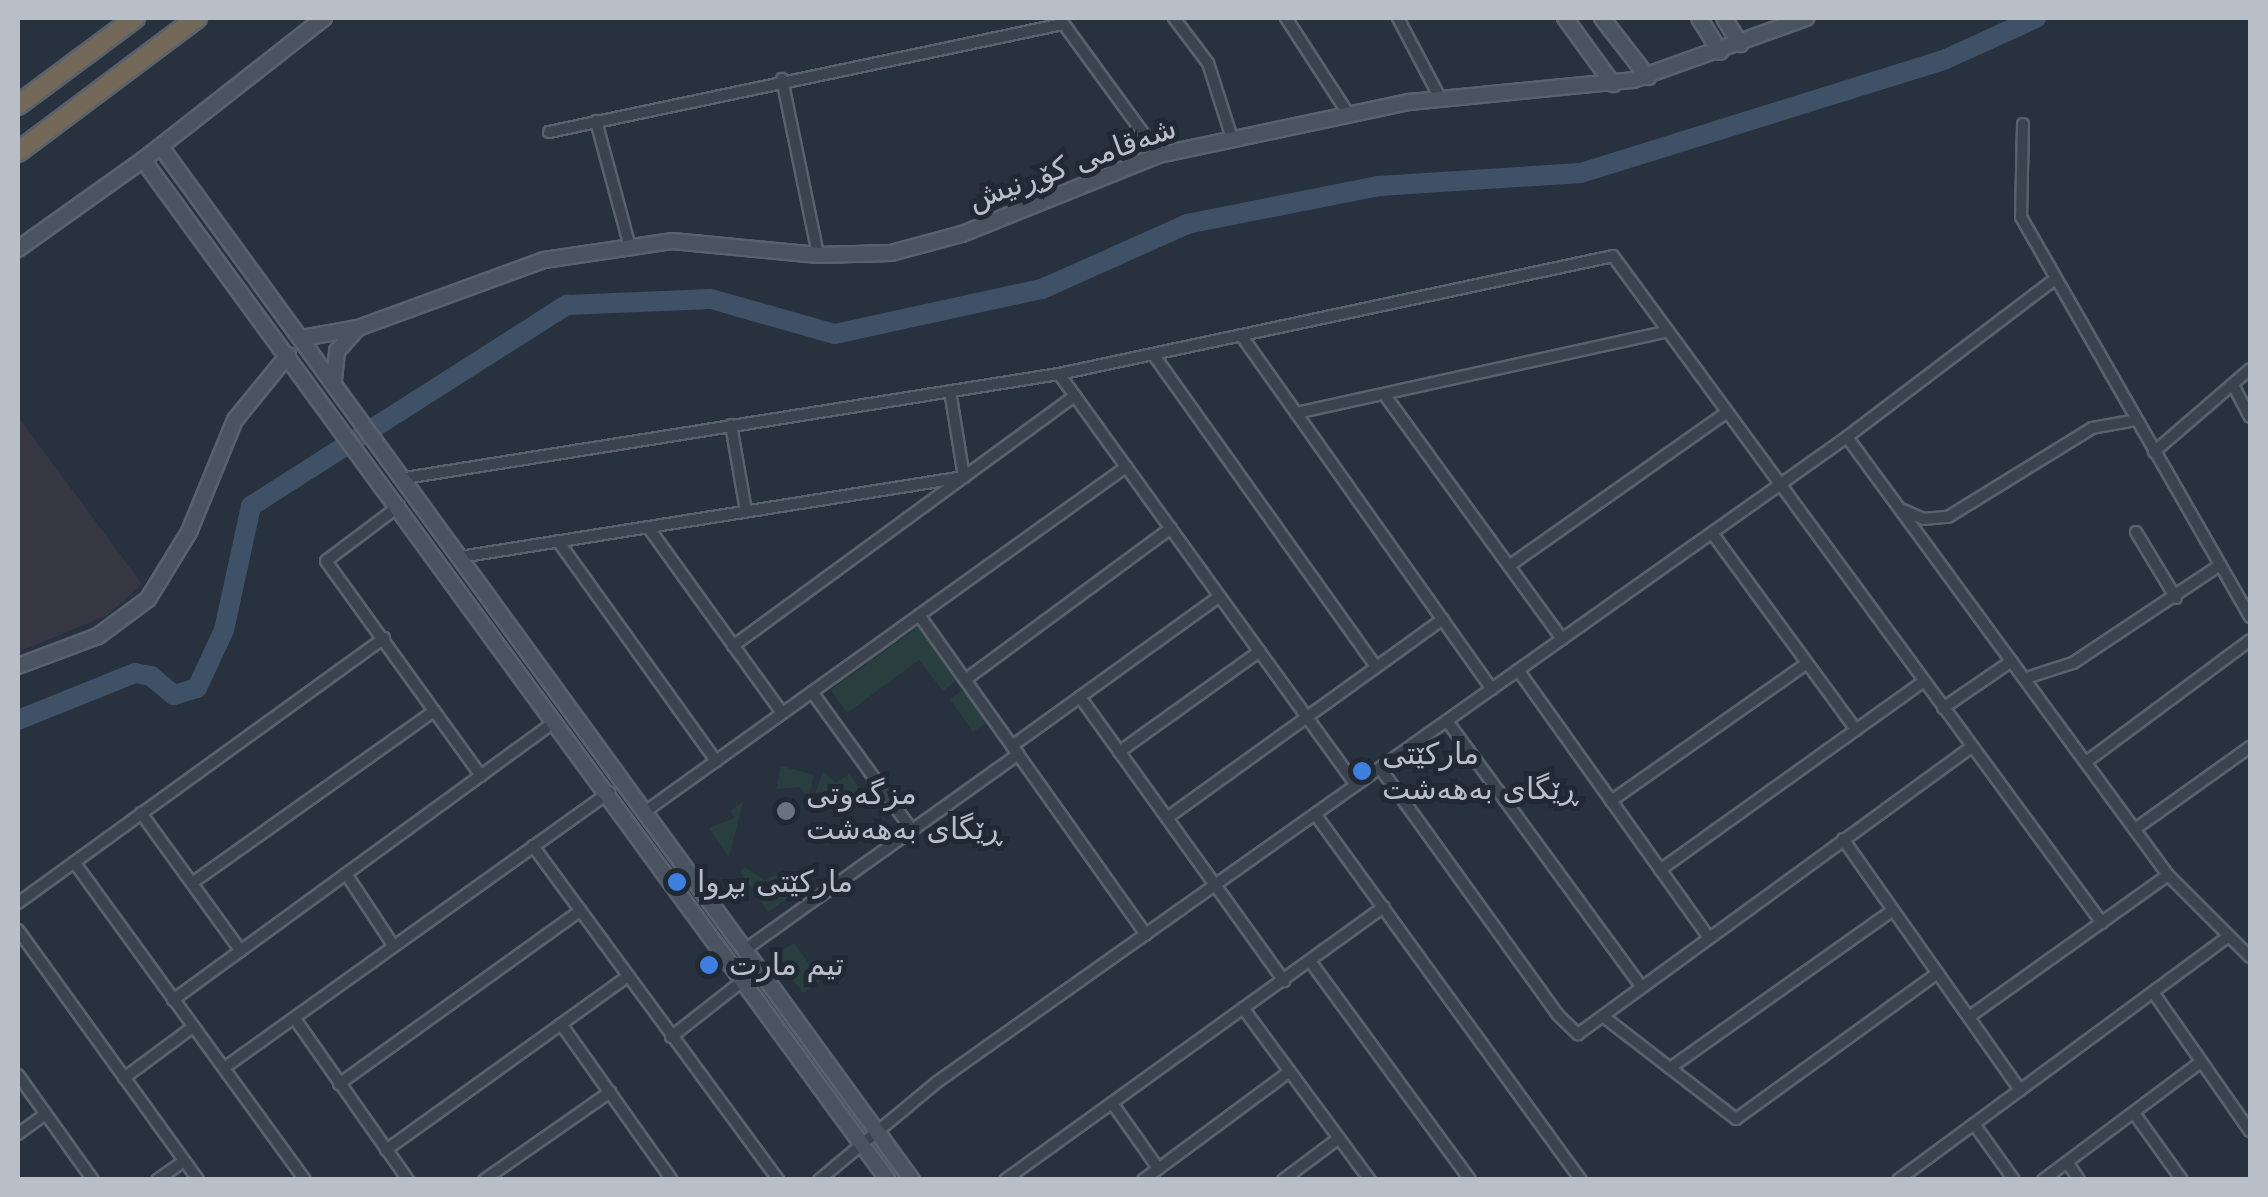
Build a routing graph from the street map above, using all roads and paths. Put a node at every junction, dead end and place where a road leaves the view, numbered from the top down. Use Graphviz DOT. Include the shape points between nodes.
graph roads {
  1 [pos="135,18"];
  2 [pos="197,18"];
  3 [pos="324,18"];
  4 [pos="1174,18"];
  5 [pos="1286,18"];
  6 [pos="1398,18"];
  7 [pos="1565,18"];
  8 [pos="1602,18"];
  9 [pos="1806,18"];
  10 [pos="1725,19"];
  11 [pos="1061,21"];
  12 [pos="1703,24"];
  13 [pos="1740,44"];
  14 [pos="1720,52"];
  15 [pos="1648,76"];
  16 [pos="782,79"];
  17 [pos="1613,84"];
  18 [pos="1440,98"];
  19 [pos="18,105"];
  20 [pos="1349,115"];
  21 [pos="596,121"];
  22 [pos="2023,124"];
  23 [pos="549,132"];
  24 [pos="1232,138"];
  25 [pos="161,147"];
  26 [pos="18,152"];
  27 [pos="1159,156"];
  28 [pos="144,160"];
  29 [pos="629,243"];
  30 [pos="18,248"];
  31 [pos="818,254"];
  32 [pos="2054,280"];
  33 [pos="358,328"];
  34 [pos="1668,331"];
  35 [pos="1242,335"];
  36 [pos="302,338"];
  37 [pos="1152,354"];
  38 [pos="288,355"];
  39 [pos="2250,370"];
  40 [pos="1059,374"];
  41 [pos="334,380"];
  42 [pos="2233,385"];
  43 [pos="950,391"];
  44 [pos="1384,394"];
  45 [pos="1075,396"];
  46 [pos="1726,412"];
  47 [pos="1296,413"];
  48 [pos="2250,417"];
  49 [pos="2136,420"];
  50 [pos="731,425"];
  51 [pos="1847,437"];
  52 [pos="2154,452"];
  53 [pos="1126,466"];
  54 [pos="964,477"];
  55 [pos="405,478"];
  56 [pos="383,482"];
  57 [pos="1780,485"];
  58 [pos="399,506"];
  59 [pos="1900,509"];
  60 [pos="746,512"];
  61 [pos="648,527"];
  62 [pos="1171,528"];
  63 [pos="2136,532"];
  64 [pos="1712,533"];
  65 [pos="558,542"];
  66 [pos="460,557"];
  67 [pos="2220,565"];
  68 [pos="1509,566"];
  69 [pos="1220,596"];
  70 [pos="2176,598"];
  71 [pos="919,615"];
  72 [pos="2250,617"];
  73 [pos="1443,619"];
  74 [pos="384,638"];
  75 [pos="1562,640"];
  76 [pos="2250,640"];
  77 [pos="733,646"];
  78 [pos="1260,650"];
  79 [pos="2012,661"];
  80 [pos="1806,664"];
  81 [pos="18,666"];
  82 [pos="1376,666"];
  83 [pos="1518,670"];
  84 [pos="2026,678"];
  85 [pos="965,680"];
  86 [pos="1924,682"];
  87 [pos="1492,689"];
  88 [pos="812,692"];
  89 [pos="1080,697"];
  90 [pos="1943,708"];
  91 [pos="434,710"];
  92 [pos="782,713"];
  93 [pos="1308,717"];
  94 [pos="556,720"];
  95 [pos="1447,721"];
  96 [pos="1856,730"];
  97 [pos="2250,746"];
  98 [pos="1972,747"];
  99 [pos="1015,750"];
  100 [pos="1119,752"];
  101 [pos="716,761"];
  102 [pos="2086,762"];
  103 [pos="1380,768"];
  104 [pos="481,776"];
  105 [pos="1356,785"];
  106 [pos="610,792"];
  107 [pos="1611,801"];
  108 [pos="646,811"];
  109 [pos="141,814"];
  110 [pos="1315,814"];
  111 [pos="1167,818"];
  112 [pos="2134,829"];
  113 [pos="912,830"];
  114 [pos="1843,839"];
  115 [pos="534,846"];
  116 [pos="74,862"];
  117 [pos="1660,870"];
  118 [pos="346,874"];
  119 [pos="2168,875"];
  120 [pos="192,883"];
  121 [pos="1215,885"];
  122 [pos="18,903"];
  123 [pos="1384,907"];
  124 [pos="580,910"];
  125 [pos="1892,910"];
  126 [pos="2102,923"];
  127 [pos="18,930"];
  128 [pos="1146,934"];
  129 [pos="1708,936"];
  130 [pos="2227,937"];
  131 [pos="392,945"];
  132 [pos="746,948"];
  133 [pos="241,951"];
  134 [pos="2250,956"];
  135 [pos="1310,961"];
  136 [pos="1938,973"];
  137 [pos="627,977"];
  138 [pos="745,979"];
  139 [pos="1284,981"];
  140 [pos="1641,986"];
  141 [pos="2154,995"];
  142 [pos="174,1000"];
  143 [pos="1243,1008"];
  144 [pos="1604,1017"];
  145 [pos="1969,1017"];
  146 [pos="296,1019"];
  147 [pos="562,1024"];
  148 [pos="193,1028"];
  149 [pos="671,1037"];
  150 [pos="2201,1062"];
  151 [pos="224,1068"];
  152 [pos="1670,1068"];
  153 [pos="1289,1072"];
  154 [pos="18,1075"];
  155 [pos="124,1078"];
  156 [pos="339,1084"];
  157 [pos="2020,1090"];
  158 [pos="610,1092"];
  159 [pos="1112,1103"];
  160 [pos="2134,1113"];
  161 [pos="46,1114"];
  162 [pos="1974,1124"];
  163 [pos="878,1130"];
  164 [pos="2250,1131"];
  165 [pos="18,1134"];
  166 [pos="1339,1138"];
  167 [pos="862,1142"];
  168 [pos="386,1150"];
  169 [pos="184,1161"];
  170 [pos="2066,1162"];
  171 [pos="1158,1168"];
  172 [pos="92,1180"];
  173 [pos="157,1180"];
  174 [pos="198,1180"];
  175 [pos="304,1180"];
  176 [pos="408,1180"];
  177 [pos="484,1180"];
  178 [pos="672,1180"];
  179 [pos="778,1180"];
  180 [pos="819,1180"];
  181 [pos="888,1180"];
  182 [pos="912,1180"];
  183 [pos="1005,1180"];
  184 [pos="1143,1180"];
  185 [pos="1283,1180"];
  186 [pos="1370,1180"];
  187 [pos="1470,1180"];
  188 [pos="1581,1180"];
  189 [pos="1898,1180"];
  190 [pos="2014,1180"];
  191 [pos="2043,1180"];
  192 [pos="2079,1180"];
  193 [pos="2182,1180"];
  1 -- 19 [label="highway"];
  2 -- 26 [label="highway"];
  3 -- 25 [label="main road"];
  4 -- 24 [label="street" via="1208,64"];
  5 -- 20 [label="street"];
  6 -- 18 [label="street"];
  7 -- 17 [label="main road"];
  8 -- 15 [label="main road"];
  9 -- 13 [label="main road, شەقامی کۆڕنیش"];
  10 -- 12 [label="main road" via="1718,31"];
  10 -- 13 [label="main road"];
  11 -- 16 [label="street"];
  11 -- 27 [label="street"];
  12 -- 14 [label="main road"];
  13 -- 14 [label="main road, شەقامی کۆڕنیش"];
  14 -- 15 [label="main road, شەقامی کۆڕنیش"];
  15 -- 17 [label="main road, شەقامی کۆڕنیش"];
  16 -- 21 [label="street"];
  16 -- 31 [label="street"];
  17 -- 18 [label="main road, شەقامی کۆڕنیش"];
  18 -- 20 [label="main road, شەقامی کۆڕنیش"];
  20 -- 24 [label="main road, شەقامی کۆڕنیش"];
  21 -- 23 [label="street"];
  21 -- 29 [label="street"];
  22 -- 32 [label="street" via="2021,218"];
  24 -- 27 [label="main road, شەقامی کۆڕنیش"];
  25 -- 28 [label="main road"];
  25 -- 36 [label="main road"];
  27 -- 31 [label="main road, شەقامی کۆڕنیش" via="927,246"];
  28 -- 30 [label="main road"];
  28 -- 38 [label="main road"];
  29 -- 31 [label="main road, شەقامی کۆڕنیش" via="716,242"];
  29 -- 33 [label="main road, شەقامی کۆڕنیش" via="544,260"];
  32 -- 49 [label="street"];
  32 -- 51 [label="street"];
  33 -- 36 [label="main road, شەقامی کۆڕنیش"];
  33 -- 41 [label="main road" via="337,350"];
  34 -- 35 [label="street" via="1613,256"];
  34 -- 44 [label="street"];
  34 -- 46 [label="street"];
  35 -- 37 [label="street"];
  35 -- 47 [label="street"];
  36 -- 41 [label="main road"];
  37 -- 40 [label="street"];
  37 -- 82 [label="street"];
  38 -- 56 [label="main road"];
  38 -- 81 [label="main road" via="234,420 189,532 148,599 98,636"];
  39 -- 42 [label="street"];
  40 -- 43 [label="street"];
  40 -- 45 [label="street"];
  41 -- 55 [label="main road"];
  42 -- 48 [label="street"];
  42 -- 52 [label="street"];
  43 -- 50 [label="street"];
  43 -- 54 [label="street"];
  44 -- 47 [label="street"];
  44 -- 68 [label="street"];
  45 -- 53 [label="street"];
  45 -- 54 [label="street"];
  46 -- 57 [label="street"];
  46 -- 68 [label="street"];
  47 -- 73 [label="street"];
  49 -- 52 [label="street"];
  49 -- 59 [label="street" via="2092,428 1948,516 1923,518"];
  50 -- 55 [label="street"];
  50 -- 60 [label="street"];
  51 -- 57 [label="street"];
  51 -- 59 [label="street"];
  52 -- 67 [label="street"];
  53 -- 62 [label="street"];
  53 -- 71 [label="street"];
  54 -- 60 [label="street"];
  54 -- 77 [label="street"];
  55 -- 56 [label="main road"];
  55 -- 66 [label="main road"];
  56 -- 58 [label="main road"];
  57 -- 64 [label="street"];
  57 -- 86 [label="street"];
  58 -- 74 [label="street" via="326,561"];
  58 -- 94 [label="main road"];
  59 -- 79 [label="street"];
  60 -- 61 [label="street"];
  61 -- 65 [label="street"];
  61 -- 77 [label="street"];
  62 -- 69 [label="street"];
  62 -- 85 [label="street"];
  63 -- 70 [label="street"];
  64 -- 75 [label="street"];
  64 -- 80 [label="street"];
  65 -- 66 [label="street"];
  65 -- 101 [label="street"];
  66 -- 108 [label="main road"];
  67 -- 70 [label="street"];
  67 -- 72 [label="street"];
  68 -- 75 [label="street"];
  69 -- 78 [label="street"];
  69 -- 89 [label="street"];
  70 -- 84 [label="street" via="2073,663"];
  71 -- 85 [label="street"];
  71 -- 88 [label="street"];
  73 -- 82 [label="street"];
  73 -- 87 [label="street"];
  74 -- 91 [label="street"];
  74 -- 109 [label="street"];
  75 -- 83 [label="street"];
  76 -- 102 [label="street"];
  77 -- 92 [label="street"];
  78 -- 93 [label="street"];
  78 -- 100 [label="street"];
  79 -- 84 [label="street"];
  79 -- 90 [label="street"];
  80 -- 96 [label="street"];
  80 -- 107 [label="street"];
  82 -- 93 [label="street"];
  83 -- 87 [label="street"];
  83 -- 107 [label="street"];
  84 -- 102 [label="street"];
  85 -- 99 [label="street"];
  86 -- 90 [label="street"];
  86 -- 96 [label="street"];
  87 -- 95 [label="street"];
  88 -- 92 [label="street"];
  88 -- 113 [label="street"];
  89 -- 99 [label="street"];
  89 -- 100 [label="street"];
  90 -- 98 [label="street"];
  91 -- 104 [label="street"];
  91 -- 120 [label="street"];
  92 -- 101 [label="street"];
  93 -- 105 [label="street"];
  93 -- 111 [label="street"];
  94 -- 104 [label="street"];
  94 -- 106 [label="main road"];
  95 -- 103 [label="street"];
  95 -- 140 [label="street"];
  96 -- 117 [label="street"];
  97 -- 112 [label="street"];
  98 -- 114 [label="street"];
  98 -- 126 [label="street"];
  99 -- 113 [label="street"];
  99 -- 128 [label="street"];
  100 -- 111 [label="street"];
  101 -- 108 [label="street"];
  102 -- 112 [label="street"];
  103 -- 105 [label="street"];
  103 -- 144 [label="street" via="1558,1015 1578,1034"];
  104 -- 118 [label="street"];
  105 -- 110 [label="street"];
  106 -- 115 [label="street"];
  106 -- 138 [label="main road"];
  107 -- 117 [label="street"];
  108 -- 132 [label="main road"];
  109 -- 116 [label="street"];
  109 -- 120 [label="street"];
  110 -- 121 [label="street"];
  110 -- 123 [label="street"];
  111 -- 121 [label="street"];
  112 -- 119 [label="street"];
  113 -- 132 [label="street"];
  114 -- 125 [label="street"];
  114 -- 129 [label="street"];
  115 -- 124 [label="street"];
  115 -- 131 [label="street"];
  116 -- 122 [label="street"];
  116 -- 142 [label="street"];
  117 -- 129 [label="street"];
  118 -- 131 [label="street"];
  118 -- 133 [label="street"];
  119 -- 126 [label="street"];
  119 -- 130 [label="street"];
  120 -- 133 [label="street"];
  121 -- 128 [label="street"];
  121 -- 139 [label="street"];
  123 -- 135 [label="street"];
  123 -- 188 [label="street"];
  124 -- 137 [label="street"];
  124 -- 156 [label="street"];
  125 -- 136 [label="street"];
  125 -- 152 [label="street"];
  126 -- 145 [label="street"];
  127 -- 155 [label="street"];
  128 -- 163 [label="street"];
  129 -- 140 [label="street"];
  130 -- 134 [label="street"];
  130 -- 141 [label="street"];
  131 -- 146 [label="street"];
  132 -- 163 [label="main road"];
  133 -- 142 [label="street"];
  135 -- 139 [label="street"];
  135 -- 187 [label="street"];
  136 -- 145 [label="street"];
  136 -- 152 [label="street" via="1736,1118"];
  137 -- 147 [label="street"];
  137 -- 149 [label="street"];
  138 -- 149 [label="street"];
  138 -- 167 [label="main road"];
  139 -- 143 [label="street"];
  140 -- 144 [label="street"];
  141 -- 150 [label="street"];
  141 -- 157 [label="street"];
  142 -- 148 [label="street"];
  143 -- 153 [label="street"];
  143 -- 159 [label="street"];
  144 -- 152 [label="street"];
  145 -- 157 [label="street"];
  146 -- 151 [label="street"];
  146 -- 156 [label="street"];
  147 -- 158 [label="street"];
  147 -- 168 [label="street"];
  148 -- 151 [label="street"];
  148 -- 155 [label="street"];
  149 -- 179 [label="street"];
  150 -- 160 [label="street"];
  150 -- 164 [label="street"];
  151 -- 175 [label="street"];
  153 -- 166 [label="street"];
  153 -- 171 [label="street"];
  154 -- 161 [label="street"];
  155 -- 169 [label="street"];
  156 -- 168 [label="street"];
  157 -- 162 [label="street"];
  158 -- 177 [label="street"];
  158 -- 178 [label="street"];
  159 -- 171 [label="street"];
  159 -- 183 [label="street"];
  160 -- 170 [label="street"];
  160 -- 193 [label="street"];
  161 -- 165 [label="street"];
  161 -- 172 [label="street"];
  162 -- 189 [label="street"];
  162 -- 190 [label="street"];
  163 -- 167 [label="street"];
  163 -- 182 [label="main road"];
  166 -- 185 [label="street"];
  166 -- 186 [label="street"];
  167 -- 180 [label="street"];
  167 -- 181 [label="main road"];
  168 -- 176 [label="street"];
  169 -- 173 [label="street"];
  169 -- 174 [label="street"];
  170 -- 191 [label="street"];
  170 -- 192 [label="street"];
  171 -- 184 [label="street"];
}
